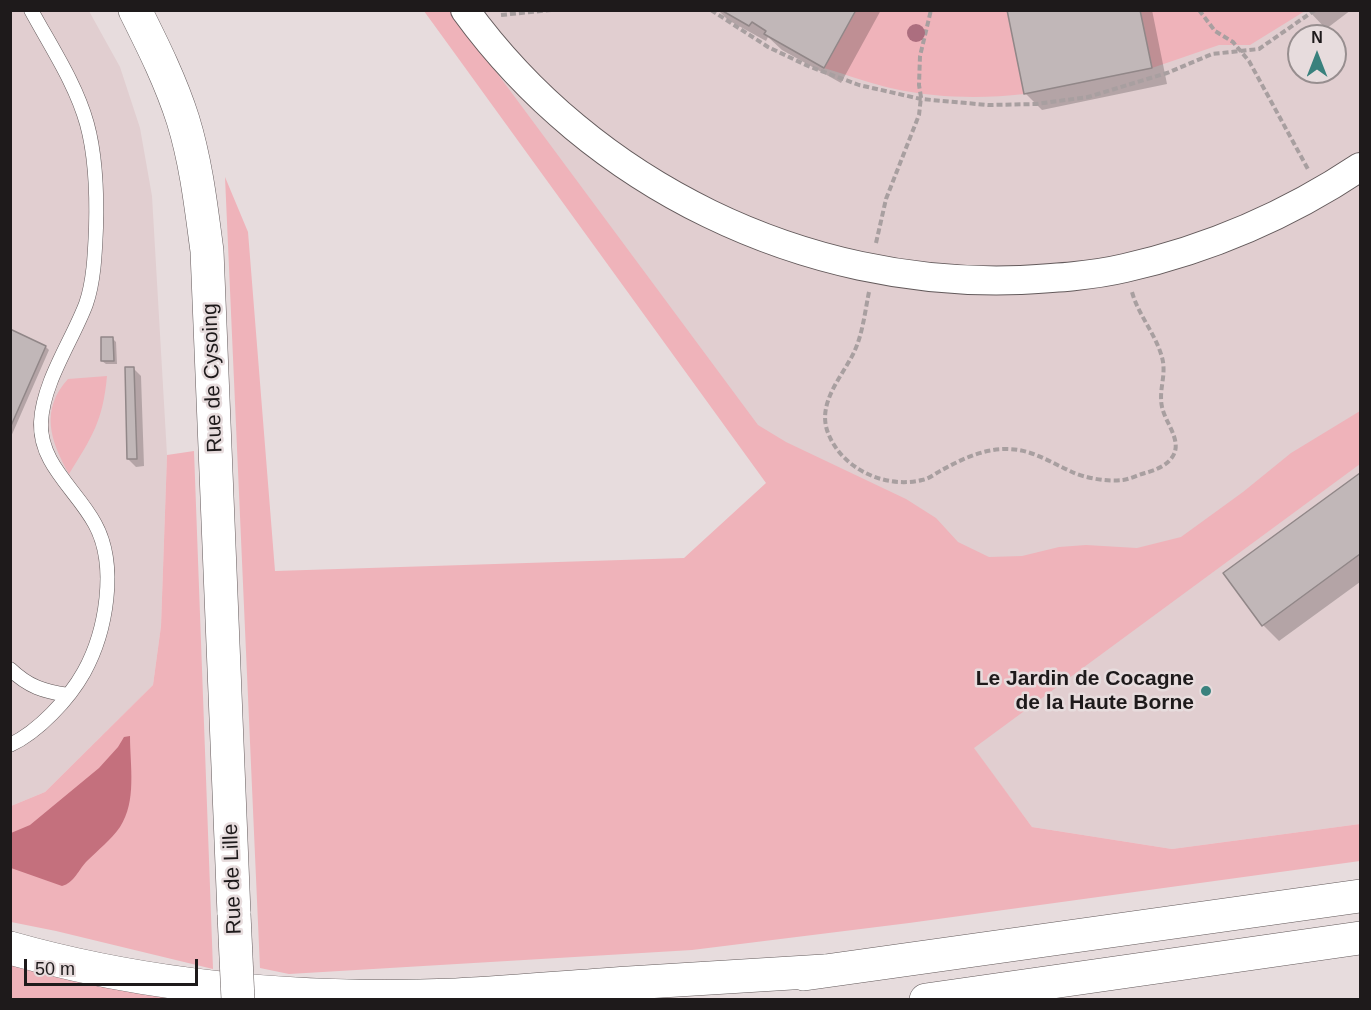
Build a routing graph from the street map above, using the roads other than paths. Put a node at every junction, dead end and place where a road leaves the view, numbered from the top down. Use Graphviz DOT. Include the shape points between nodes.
graph roads {
  1 [pos="31,10"];
  2 [pos="135,10"];
  3 [pos="468,14"];
  4 [pos="1360,167"];
  5 [pos="10,669"];
  6 [pos="68,695"];
  7 [pos="10,745"];
  8 [pos="228,759"];
  9 [pos="1360,896"];
  10 [pos="1360,938"];
  11 [pos="10,948"];
  12 [pos="824,971"];
  13 [pos="238,999"];
  14 [pos="597,999"];
  15 [pos="926,999"];
  1 -- 6 [label="lane" via="75,90 94,160 95,242 87,302 44,399 41,420 41,438 47,454 95,523 108,569 104,611 95,646"];
  2 -- 8 [label="main road, Rue de Cysoing" via="182,118 206,242"];
  3 -- 4 [label="street" via="503,60 553,108 638,175 747,232 818,256 878,252 923,276 1002,280 1065,277 1128,267 1240,232 1312,177"];
  5 -- 6 [label="lane" via="24,682 45,692"];
  6 -- 7 [label="lane" via="43,722"];
  8 -- 13 [label="main road, Rue de Lille, bridge"];
  9 -- 12 [label="main road"];
  10 -- 15 [label="main road"];
  11 -- 12 [label="main road" via="139,978 245,991 339,996 457,995"];
  12 -- 14 [label="main road"];
}
